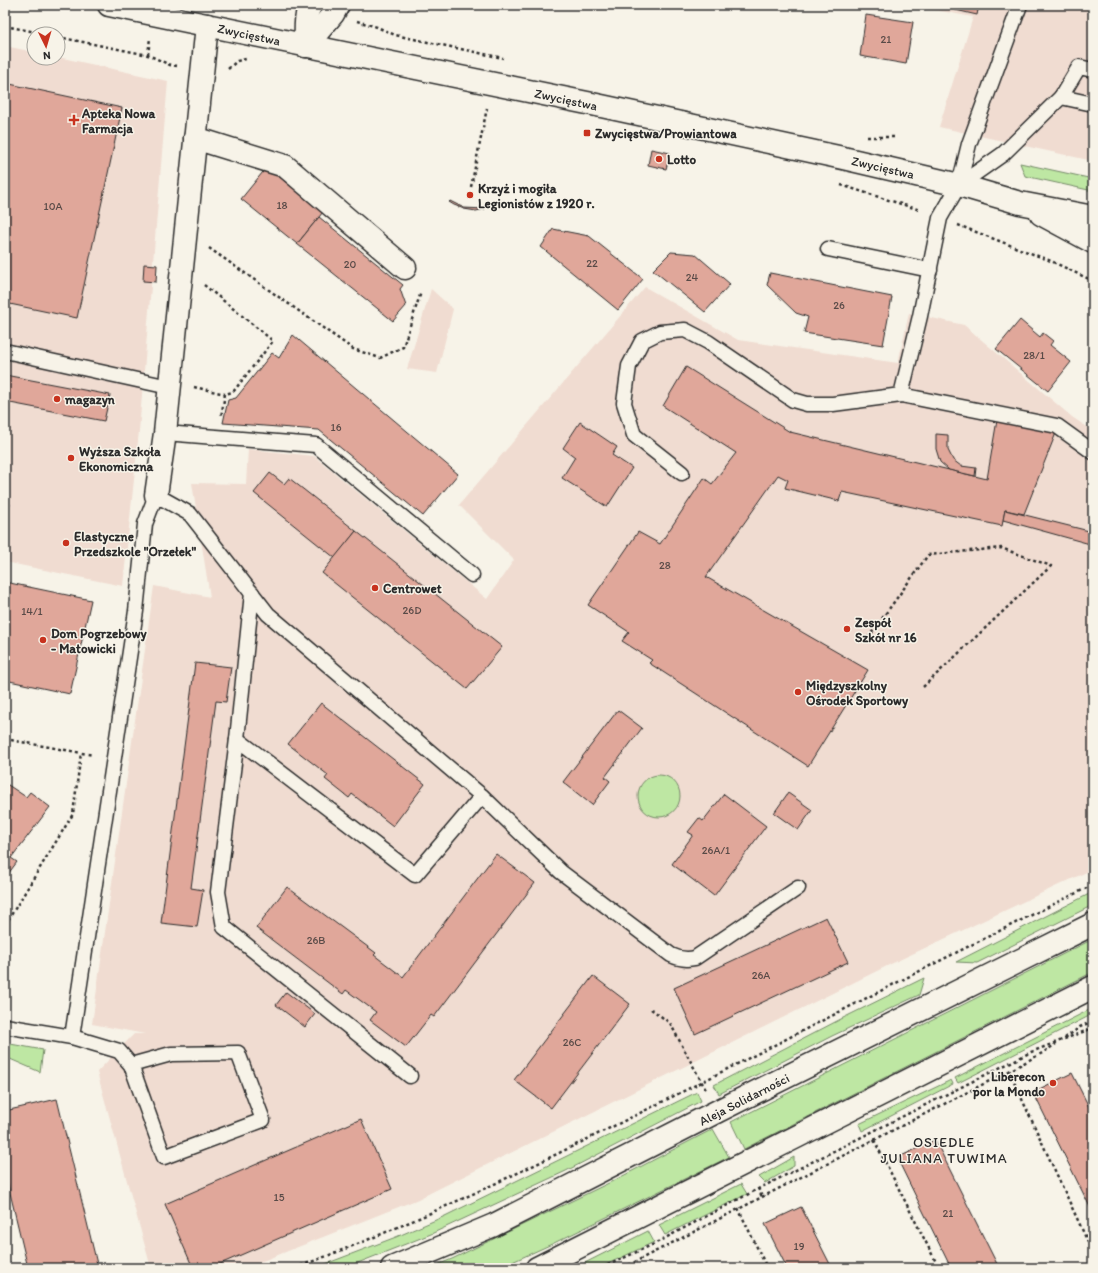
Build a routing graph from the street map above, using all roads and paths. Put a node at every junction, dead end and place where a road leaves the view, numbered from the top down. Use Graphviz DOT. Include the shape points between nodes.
graph roads {
  1 [pos="110,5"];
  2 [pos="311,5"];
  3 [pos="338,5"];
  4 [pos="1020,5"];
  5 [pos="207,25"];
  6 [pos="5,26"];
  7 [pos="26,30"];
  8 [pos="66,38"];
  9 [pos="306,46"];
  10 [pos="248,59"];
  11 [pos="202,70"];
  12 [pos="1093,70"];
  13 [pos="1061,97"];
  14 [pos="1093,104"];
  15 [pos="494,109"];
  16 [pos="195,138"];
  17 [pos="836,183"];
  18 [pos="960,185"];
  19 [pos="471,187"];
  20 [pos="1020,204"];
  21 [pos="1093,217"];
  22 [pos="940,218"];
  23 [pos="185,233"];
  24 [pos="1093,242"];
  25 [pos="828,249"];
  26 [pos="405,268"];
  27 [pos="930,270"];
  28 [pos="181,272"];
  29 [pos="1093,281"];
  30 [pos="421,292"];
  31 [pos="5,351"];
  32 [pos="169,387"];
  33 [pos="214,392"];
  34 [pos="225,394"];
  35 [pos="901,395"];
  36 [pos="164,433"];
  37 [pos="218,438"];
  38 [pos="1093,452"];
  39 [pos="682,473"];
  40 [pos="156,495"];
  41 [pos="472,575"];
  42 [pos="252,593"];
  43 [pos="868,638"];
  44 [pos="923,687"];
  45 [pos="5,739"];
  46 [pos="236,739"];
  47 [pos="81,753"];
  48 [pos="94,755"];
  49 [pos="482,796"];
  50 [pos="1093,885"];
  51 [pos="798,888"];
  52 [pos="1093,924"];
  53 [pos="5,925"];
  54 [pos="1093,987"];
  55 [pos="651,1009"];
  56 [pos="1093,1021"];
  57 [pos="5,1026"];
  58 [pos="1093,1028"];
  59 [pos="72,1037"];
  60 [pos="1061,1041"];
  61 [pos="131,1065"];
  62 [pos="1009,1071"];
  63 [pos="410,1076"];
  64 [pos="702,1082"];
  65 [pos="718,1112"];
  66 [pos="874,1140"];
  67 [pos="743,1164"];
  68 [pos="758,1189"];
  69 [pos="762,1197"];
  70 [pos="738,1208"];
  71 [pos="1093,1253"];
  72 [pos="296,1268"];
  73 [pos="392,1268"];
  74 [pos="537,1268"];
  75 [pos="602,1268"];
  76 [pos="623,1268"];
  77 [pos="767,1268"];
  78 [pos="939,1268"];
  1 -- 5 [label="street, Zwycięstwa"];
  2 -- 9 [label="street" via="306,24"];
  3 -- 9 [label="street"];
  4 -- 18 [label="lane" via="969,144"];
  5 -- 9 [label="street, Zwycięstwa"];
  5 -- 11 [label="street"];
  6 -- 7 [label="path"];
  8 -- 11 [label="path" via="148,55 170,65"];
  9 -- 18 [label="street, Zwycięstwa" via="592,104"];
  10 -- 11 [label="path" via="237,61 222,74"];
  11 -- 16 [label="street"];
  12 -- 13 [label="lane" via="1079,67"];
  13 -- 14 [label="lane"];
  13 -- 18 [label="lane" via="1003,154"];
  15 -- 19 [label="path" via="486,108"];
  16 -- 23 [label="street"];
  16 -- 26 [label="street" via="285,166"];
  17 -- 22 [label="path"];
  18 -- 20 [label="street, Zwycięstwa"];
  18 -- 22 [label="lane"];
  20 -- 21 [label="street, Zwycięstwa"];
  20 -- 24 [label="street, Zwycięstwa"];
  22 -- 27 [label="lane"];
  22 -- 29 [label="path" via="1051,261"];
  23 -- 28 [label="street"];
  23 -- 30 [label="path" via="353,349 380,358 402,347"];
  25 -- 27 [label="lane"];
  27 -- 35 [label="lane"];
  28 -- 32 [label="street"];
  28 -- 34 [label="path" via="201,283 273,341 233,392"];
  31 -- 32 [label="lane"];
  32 -- 36 [label="street"];
  33 -- 34 [label="path"];
  34 -- 37 [label="path"];
  35 -- 38 [label="lane" via="1057,426"];
  35 -- 39 [label="lane" via="833,404 807,404 793,400 708,342 685,330 660,332 642,342 629,366 624,403 634,436"];
  36 -- 37 [label="lane"];
  36 -- 40 [label="street"];
  37 -- 41 [label="lane" via="316,445"];
  40 -- 42 [label="lane" via="190,514"];
  40 -- 59 [label="lane" via="145,524 136,611"];
  42 -- 46 [label="lane"];
  42 -- 49 [label="lane" via="268,614"];
  43 -- 44 [label="path" via="928,555 1001,548 1051,566"];
  45 -- 47 [label="path"];
  46 -- 49 [label="lane" via="415,875"];
  46 -- 63 [label="lane" via="218,892 224,927"];
  47 -- 48 [label="path"];
  47 -- 53 [label="path" via="73,814"];
  49 -- 51 [label="lane" via="560,872 671,955 679,958 695,958"];
  50 -- 64 [label="path"];
  52 -- 65 [label="street, Aleja Solidarności"];
  54 -- 67 [label="street"];
  55 -- 64 [label="path" via="670,1023"];
  56 -- 60 [label="path"];
  57 -- 59 [label="lane"];
  58 -- 60 [label="path"];
  59 -- 61 [label="lane" via="119,1051"];
  60 -- 62 [label="path"];
  60 -- 68 [label="path" via="1031,1052"];
  61 -- 61 [label="lane" via="164,1157 263,1120 238,1053 171,1054"];
  62 -- 66 [label="path"];
  62 -- 71 [label="path"];
  64 -- 65 [label="path"];
  64 -- 72 [label="path" via="468,1197"];
  65 -- 73 [label="street, Aleja Solidarności" via="494,1225"];
  66 -- 69 [label="path"];
  66 -- 78 [label="path"];
  67 -- 68 [label="path"];
  67 -- 74 [label="street"];
  68 -- 69 [label="path"];
  68 -- 75 [label="path"];
  69 -- 70 [label="path"];
  70 -- 76 [label="path"];
  70 -- 77 [label="path"];
}
